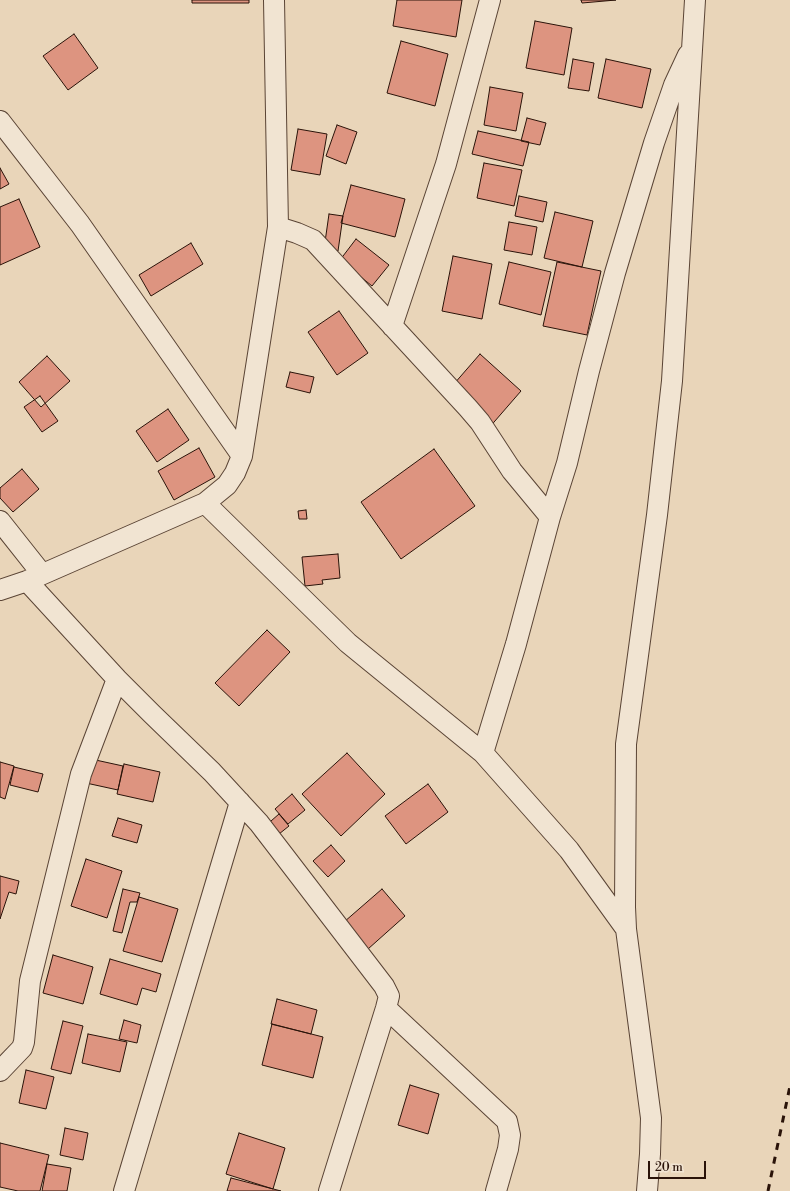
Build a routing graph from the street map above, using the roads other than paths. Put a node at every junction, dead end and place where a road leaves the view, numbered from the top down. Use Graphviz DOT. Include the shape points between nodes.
graph roads {
  1 [pos="274,0"];
  2 [pos="490,0"];
  3 [pos="695,0"];
  4 [pos="692,48"];
  5 [pos="0,121"];
  6 [pos="278,227"];
  7 [pos="392,326"];
  8 [pos="242,456"];
  9 [pos="205,503"];
  10 [pos="550,516"];
  11 [pos="0,521"];
  12 [pos="35,578"];
  13 [pos="0,590"];
  14 [pos="117,679"];
  15 [pos="483,753"];
  16 [pos="240,802"];
  17 [pos="626,929"];
  18 [pos="386,1008"];
  19 [pos="0,1071"];
  20 [pos="124,1191"];
  21 [pos="329,1191"];
  22 [pos="496,1191"];
  23 [pos="646,1191"];
  1 -- 6 [label="street"];
  2 -- 7 [label="street" via="446,164"];
  3 -- 4 [label="street"];
  4 -- 10 [label="street" via="674,85 654,143 615,273 567,463"];
  4 -- 17 [label="street" via="672,381 626,744"];
  5 -- 8 [label="street" via="80,224"];
  6 -- 7 [label="street" via="313,240"];
  6 -- 8 [label="street"];
  7 -- 10 [label="street" via="472,412 512,471"];
  8 -- 9 [label="street" via="227,484"];
  9 -- 12 [label="street"];
  9 -- 15 [label="street" via="348,643"];
  10 -- 15 [label="street" via="516,644"];
  11 -- 12 [label="street"];
  12 -- 13 [label="street"];
  12 -- 14 [label="street"];
  14 -- 16 [label="street"];
  14 -- 19 [label="street" via="81,774 30,981 24,1042 22,1048"];
  15 -- 17 [label="street" via="570,850"];
  16 -- 18 [label="street" via="259,823 384,986 389,996"];
  16 -- 20 [label="street"];
  17 -- 23 [label="street" via="651,1118"];
  18 -- 21 [label="street"];
  18 -- 22 [label="street" via="507,1121 510,1135 508,1149"];
}
